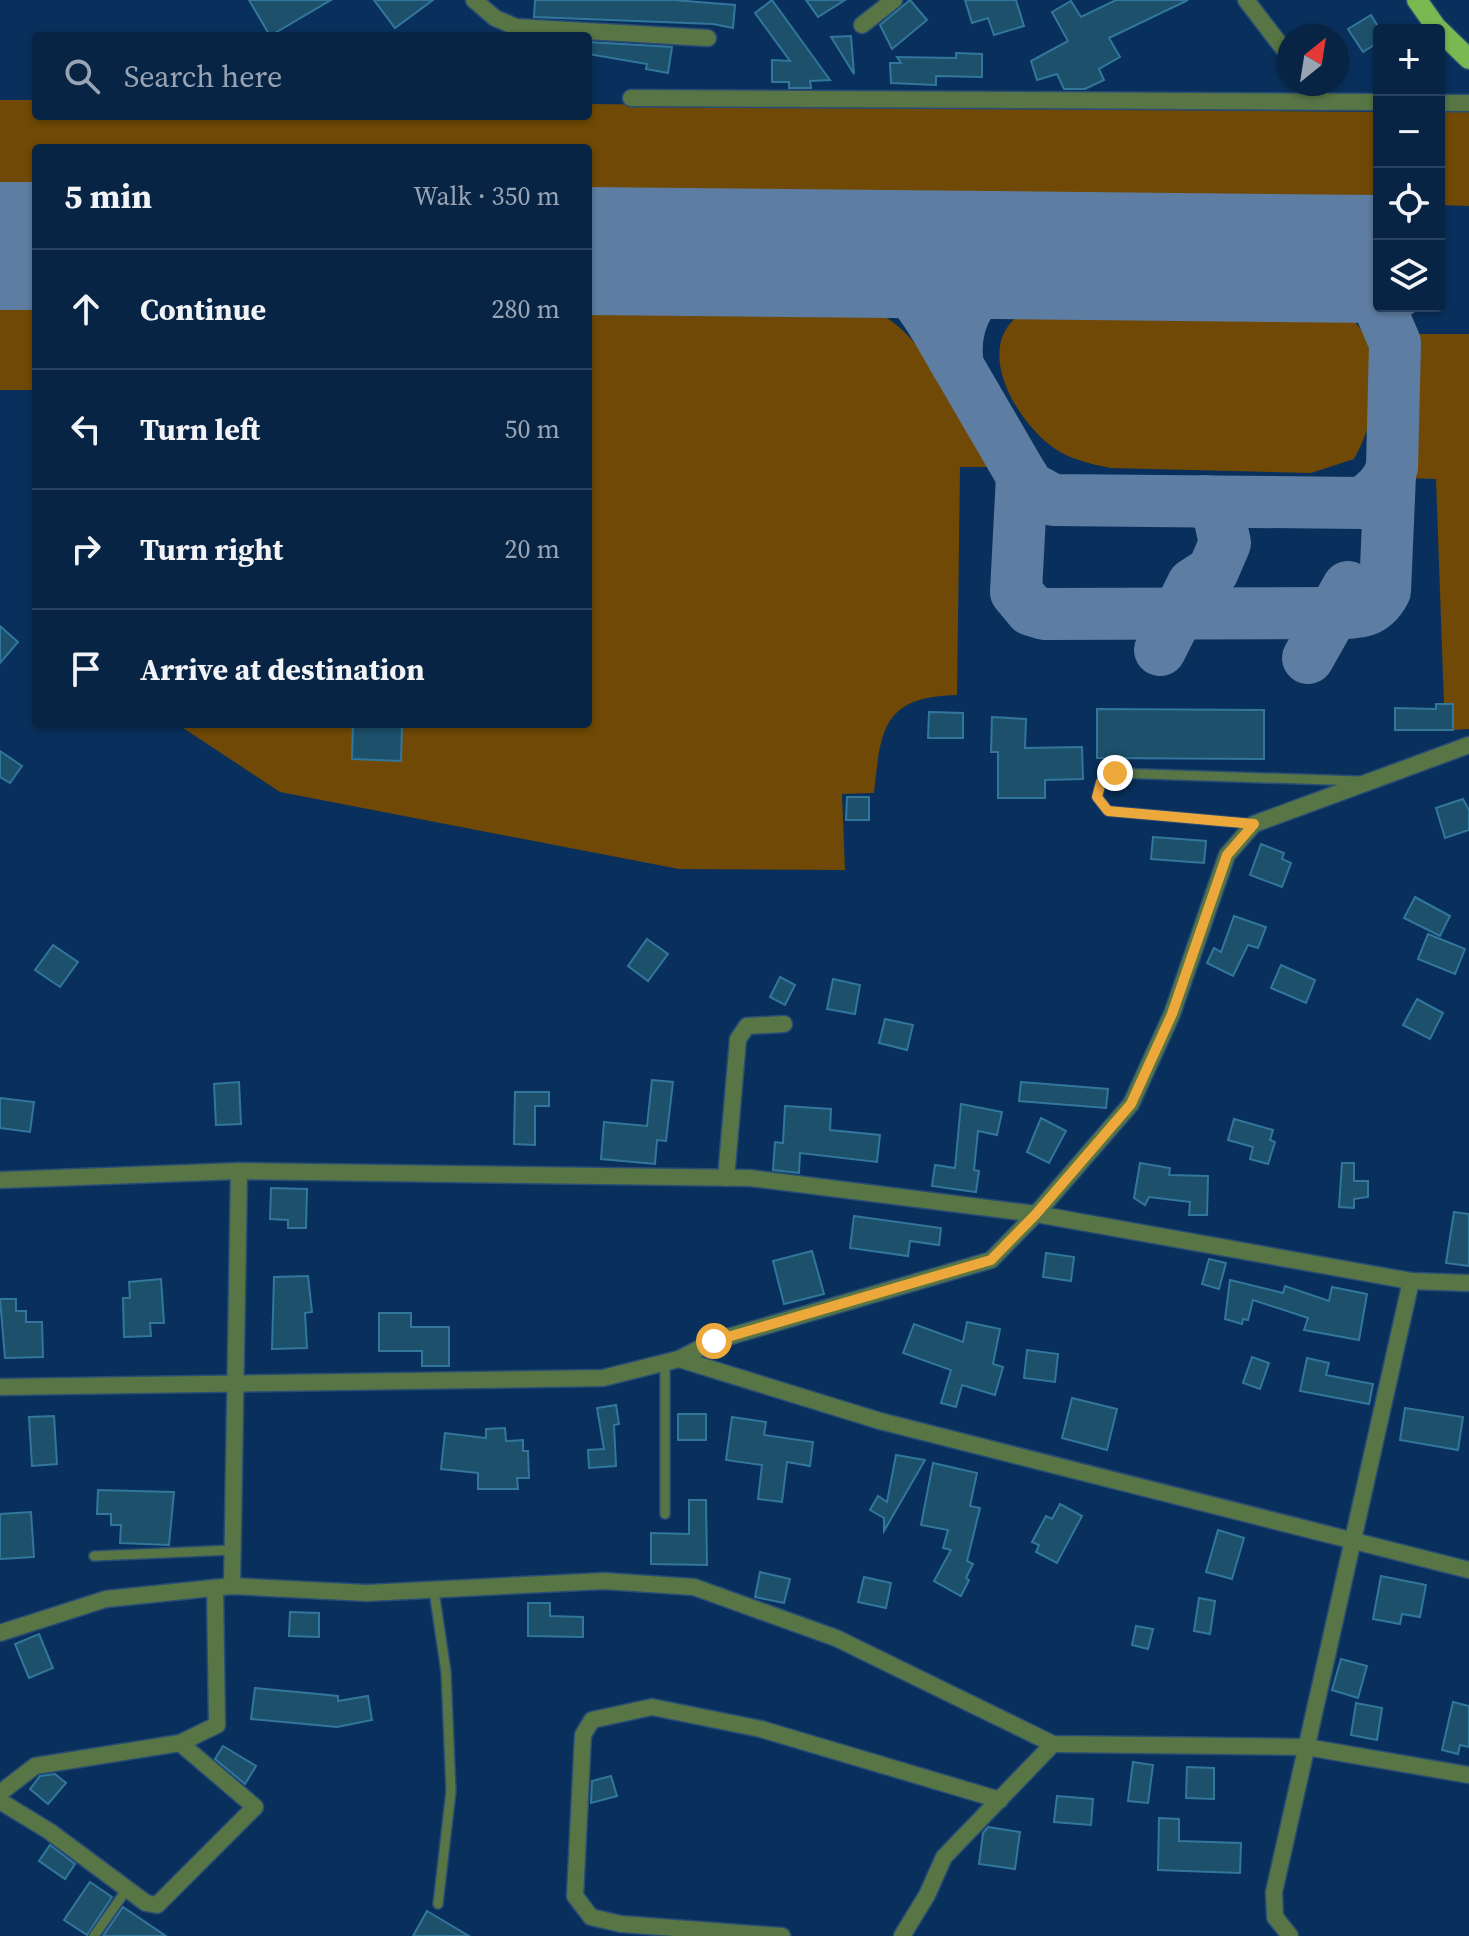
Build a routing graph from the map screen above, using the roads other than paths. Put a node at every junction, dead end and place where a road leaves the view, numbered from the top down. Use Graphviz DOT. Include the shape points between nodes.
graph roads {
  1 [pos="474,0"];
  2 [pos="894,0"];
  3 [pos="1246,0"];
  4 [pos="1417,0"];
  5 [pos="862,25"];
  6 [pos="708,38"];
  7 [pos="1277,40"];
  8 [pos="1469,59"];
  9 [pos="1320,96"];
  10 [pos="631,98"];
  11 [pos="1325,102"];
  12 [pos="1373,102"];
  13 [pos="1445,103"];
  14 [pos="1469,103"];
  15 [pos="1469,745"];
  16 [pos="1374,781"];
  17 [pos="1254,824"];
  18 [pos="784,1024"];
  19 [pos="239,1171"];
  20 [pos="726,1178"];
  21 [pos="0,1180"];
  22 [pos="1036,1214"];
  23 [pos="1411,1281"];
  24 [pos="1469,1283"];
  25 [pos="672,1360"];
  26 [pos="234,1382"];
  27 [pos="0,1387"];
  28 [pos="665,1514"];
  29 [pos="1350,1542"];
  30 [pos="232,1550"];
  31 [pos="94,1556"];
  32 [pos="1469,1570"];
  33 [pos="224,1587"];
  34 [pos="434,1591"];
  35 [pos="0,1633"];
  36 [pos="180,1743"];
  37 [pos="1053,1744"];
  38 [pos="1306,1747"];
  39 [pos="1469,1775"];
  40 [pos="0,1793"];
  41 [pos="1000,1800"];
  42 [pos="0,1801"];
  43 [pos="127,1889"];
  44 [pos="438,1904"];
  45 [pos="94,1936"];
  46 [pos="782,1936"];
  47 [pos="902,1936"];
  48 [pos="1290,1936"];
  1 -- 6 [label="street" via="516,27"];
  2 -- 5 [label="street"];
  3 -- 7 [label="street"];
  4 -- 8 [label="main road"];
  9 -- 11 [label="street"];
  10 -- 11 [label="street"];
  11 -- 12 [label="street"];
  13 -- 14 [label="street"];
  15 -- 16 [label="street"];
  16 -- 17 [label="street"];
  16 -- 17 [label="lane" via="1115,773 1101,782 1097,797 1108,811"];
  17 -- 22 [label="street" via="1227,855 1172,1014 1131,1104"];
  18 -- 20 [label="street" via="747,1026 738,1039"];
  19 -- 20 [label="street"];
  19 -- 21 [label="street"];
  19 -- 26 [label="street"];
  20 -- 22 [label="street"];
  22 -- 23 [label="street"];
  22 -- 25 [label="street" via="991,1260 714,1341"];
  23 -- 24 [label="street"];
  23 -- 29 [label="street"];
  25 -- 26 [label="street" via="603,1378"];
  25 -- 28 [label="lane"];
  25 -- 29 [label="street" via="880,1421"];
  26 -- 27 [label="street"];
  26 -- 30 [label="street"];
  29 -- 32 [label="street"];
  29 -- 38 [label="street"];
  30 -- 31 [label="lane"];
  30 -- 33 [label="street"];
  33 -- 34 [label="street"];
  33 -- 35 [label="street" via="106,1599"];
  33 -- 36 [label="street" via="217,1725"];
  34 -- 37 [label="street" via="604,1581 694,1587 836,1638"];
  34 -- 44 [label="lane" via="446,1672 451,1791"];
  36 -- 40 [label="street" via="35,1766"];
  36 -- 43 [label="street" via="255,1807 157,1905"];
  37 -- 38 [label="street"];
  37 -- 41 [label="street"];
  38 -- 39 [label="street"];
  38 -- 48 [label="street" via="1274,1892 1275,1917"];
  41 -- 46 [label="street" via="761,1729 652,1707 592,1720 583,1735 575,1896 591,1917"];
  41 -- 47 [label="street" via="944,1857"];
  42 -- 43 [label="street"];
  43 -- 45 [label="lane"];
}
